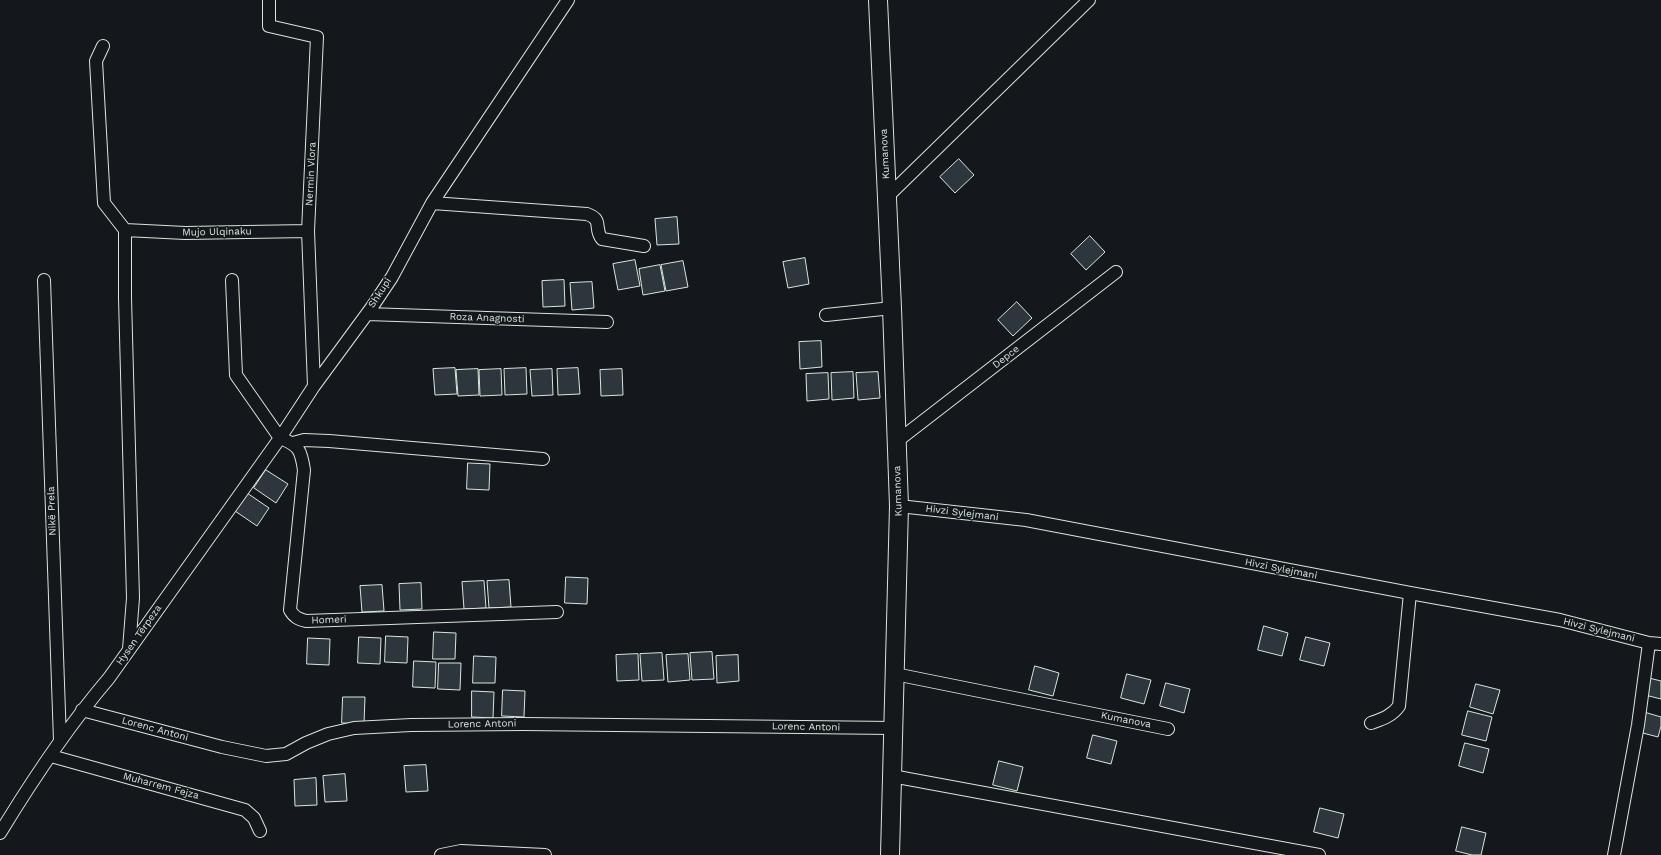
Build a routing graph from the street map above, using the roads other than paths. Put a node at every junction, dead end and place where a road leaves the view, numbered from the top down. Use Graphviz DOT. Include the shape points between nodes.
graph roads {
  1 [pos="269,0"];
  2 [pos="568,0"];
  3 [pos="878,0"];
  4 [pos="1089,0"];
  5 [pos="103,46"];
  6 [pos="887,198"];
  7 [pos="432,204"];
  8 [pos="125,230"];
  9 [pos="308,231"];
  10 [pos="644,246"];
  11 [pos="1116,272"];
  12 [pos="44,280"];
  13 [pos="232,280"];
  14 [pos="892,308"];
  15 [pos="367,314"];
  16 [pos="826,315"];
  17 [pos="607,322"];
  18 [pos="314,386"];
  19 [pos="280,438"];
  20 [pos="896,442"];
  21 [pos="293,443"];
  22 [pos="543,459"];
  23 [pos="899,506"];
  24 [pos="1410,593"];
  25 [pos="557,612"];
  26 [pos="1649,642"];
  27 [pos="1661,644"];
  28 [pos="129,650"];
  29 [pos="895,674"];
  30 [pos="82,710"];
  31 [pos="1371,723"];
  32 [pos="893,728"];
  33 [pos="1168,729"];
  34 [pos="60,741"];
  35 [pos="50,756"];
  36 [pos="892,776"];
  37 [pos="260,831"];
  38 [pos="0,833"];
  39 [pos="441,855"];
  40 [pos="545,855"];
  41 [pos="890,855"];
  42 [pos="1319,855"];
  43 [pos="1614,855"];
  1 -- 9 [label="street, Nermin Vlora" via="269,26 317,36"];
  2 -- 7 [label="street, Shkupi"];
  3 -- 6 [label="main road, Kumanova"];
  4 -- 6 [label="street"];
  5 -- 8 [label="street" via="96,61 104,203"];
  6 -- 14 [label="main road, Kumanova"];
  7 -- 10 [label="street" via="587,214 598,222 598,234 602,239"];
  7 -- 15 [label="street, Shkupi" via="392,277"];
  8 -- 9 [label="street, Mujo Ulqinaku" via="185,233"];
  8 -- 28 [label="street" via="133,598"];
  9 -- 18 [label="street, Nermin Vlora"];
  11 -- 20 [label="street, Depce"];
  12 -- 34 [label="street, Nikë Prela"];
  13 -- 19 [label="street" via="236,375"];
  14 -- 16 [label="street"];
  14 -- 20 [label="main road, Kumanova"];
  15 -- 17 [label="street, Roza Anagnosti"];
  15 -- 18 [label="street, Shkupi"];
  18 -- 19 [label="street, Shkupi"];
  19 -- 21 [label="street"];
  19 -- 28 [label="street, Hysen Tërpeza"];
  20 -- 23 [label="main road, Kumanova"];
  21 -- 22 [label="street" via="304,440 329,441"];
  21 -- 25 [label="street, Homeri" via="301,454 304,470 290,610 298,619 306,621"];
  23 -- 24 [label="street, Hivzi Sylejmani" via="1026,520"];
  23 -- 29 [label="main road, Kumanova"];
  24 -- 26 [label="street, Hivzi Sylejmani" via="1560,620"];
  24 -- 31 [label="street" via="1399,706 1386,718"];
  26 -- 27 [label="street, Hivzi Sylejmani"];
  26 -- 43 [label="street" via="1638,725"];
  28 -- 30 [label="street, Hysen Tërpeza"];
  29 -- 32 [label="main road, Kumanova"];
  29 -- 33 [label="street, Kumanova"];
  30 -- 32 [label="street, Lorenc Antoni" via="266,756 286,754 328,734 354,728 412,725"];
  30 -- 34 [label="street, Hysen Tërpeza"];
  32 -- 36 [label="main road, Kumanova"];
  34 -- 35 [label="street, Hysen Tërpeza"];
  35 -- 37 [label="street, Muharrem Fejza" via="245,810 254,818"];
  35 -- 38 [label="street, Hysen Tërpeza"];
  36 -- 41 [label="main road, Kumanova"];
  36 -- 42 [label="street"];
  39 -- 40 [label="street" via="461,851"];
}
